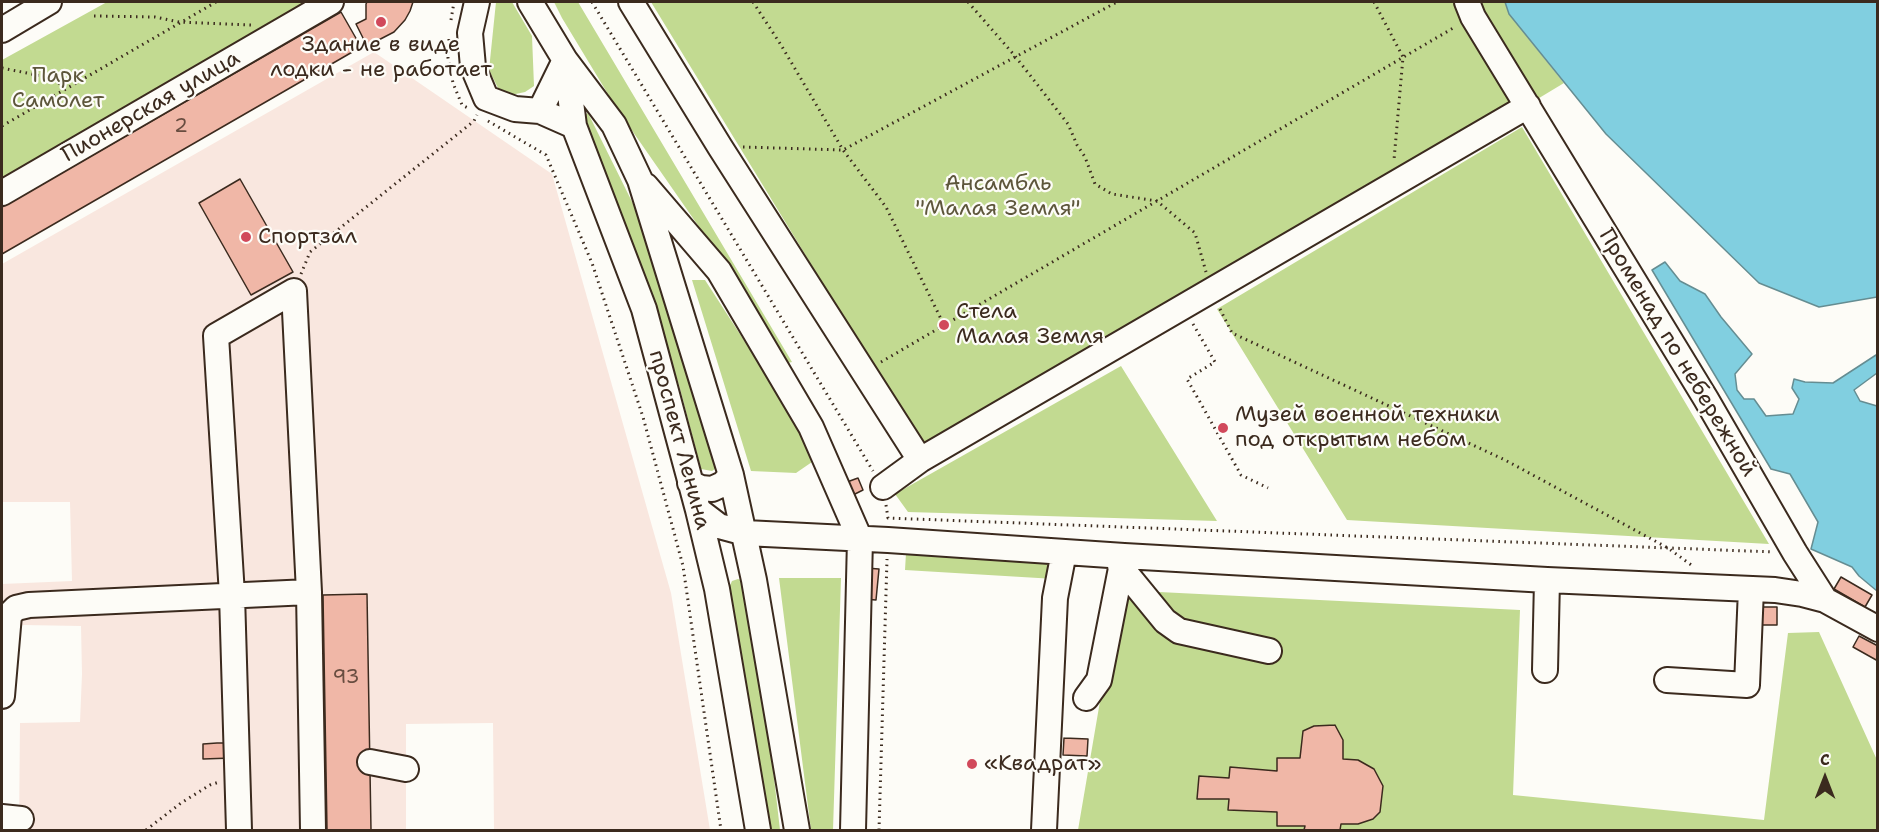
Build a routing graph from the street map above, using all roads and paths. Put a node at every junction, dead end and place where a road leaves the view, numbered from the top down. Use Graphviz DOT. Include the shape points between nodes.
graph roads {
  1 [pos="50,2"];
  2 [pos="216,2"];
  3 [pos="331,2"];
  4 [pos="454,2"];
  5 [pos="477,2"];
  6 [pos="531,2"];
  7 [pos="592,2"];
  8 [pos="632,2"];
  9 [pos="753,2"];
  10 [pos="968,2"];
  11 [pos="1117,2"];
  12 [pos="1374,2"];
  13 [pos="1470,9"];
  14 [pos="94,16"];
  15 [pos="179,22"];
  16 [pos="255,26"];
  17 [pos="450,26"];
  18 [pos="2,30"];
  19 [pos="449,37"];
  20 [pos="1015,56"];
  21 [pos="1403,57"];
  22 [pos="565,60"];
  23 [pos="2,68"];
  24 [pos="63,89"];
  25 [pos="1528,106"];
  26 [pos="540,111"];
  27 [pos="477,114"];
  28 [pos="2,126"];
  29 [pos="574,126"];
  30 [pos="720,147"];
  31 [pos="843,150"];
  32 [pos="640,180"];
  33 [pos="1391,185"];
  34 [pos="2,194"];
  35 [pos="1157,201"];
  36 [pos="294,291"];
  37 [pos="1210,291"];
  38 [pos="944,325"];
  39 [pos="1193,325"];
  40 [pos="865,372"];
  41 [pos="920,460"];
  42 [pos="731,475"];
  43 [pos="690,483"];
  44 [pos="883,487"];
  45 [pos="1268,488"];
  46 [pos="698,510"];
  47 [pos="888,529"];
  48 [pos="745,534"];
  49 [pos="860,539"];
  50 [pos="1668,548"];
  51 [pos="1064,552"];
  52 [pos="1795,553"];
  53 [pos="711,560"];
  54 [pos="1122,561"];
  55 [pos="754,580"];
  56 [pos="1547,580"];
  57 [pos="717,589"];
  58 [pos="1751,589"];
  59 [pos="309,592"];
  60 [pos="232,595"];
  61 [pos="1825,600"];
  62 [pos="1878,629"];
  63 [pos="1269,651"];
  64 [pos="1545,670"];
  65 [pos="1667,680"];
  66 [pos="2,696"];
  67 [pos="1086,698"];
  68 [pos="370,762"];
  69 [pos="406,769"];
  70 [pos="238,779"];
  71 [pos="146,831"];
  72 [pos="239,831"];
  73 [pos="313,831"];
  74 [pos="721,831"];
  75 [pos="758,831"];
  76 [pos="797,831"];
  77 [pos="852,831"];
  78 [pos="879,831"];
  79 [pos="1044,831"];
  1 -- 18 [label="street"];
  2 -- 15 [label="path"];
  3 -- 34 [label="street, Пионерская улица"];
  4 -- 17 [label="path"];
  5 -- 26 [label="street" via="470,33 473,67 486,98 515,110"];
  6 -- 22 [label="street, проспект Ленина"];
  7 -- 44 [label="path"];
  8 -- 30 [label="street"];
  9 -- 31 [label="path"];
  10 -- 20 [label="path"];
  11 -- 20 [label="path"];
  12 -- 21 [label="path"];
  13 -- 21 [label="path"];
  13 -- 25 [label="street, Променад по небережной"];
  14 -- 15 [label="path" via="155,17"];
  15 -- 16 [label="path"];
  15 -- 24 [label="path"];
  19 -- 27 [label="path" via="453,83 462,105"];
  20 -- 31 [label="path"];
  20 -- 35 [label="path" via="1068,124 1095,184 1112,194"];
  21 -- 33 [label="path"];
  21 -- 35 [label="path"];
  22 -- 26 [label="street"];
  22 -- 29 [label="street, проспект Ленина"];
  22 -- 32 [label="street, проспект Ленина" via="614,125"];
  23 -- 24 [label="path" via="56,79"];
  24 -- 28 [label="path"];
  25 -- 33 [label="street"];
  25 -- 52 [label="street, Променад по небережной"];
  26 -- 29 [label="street"];
  27 -- 36 [label="path" via="474,121 310,252"];
  27 -- 74 [label="path" via="546,155 596,274 643,417 683,566"];
  29 -- 43 [label="street, проспект Ленина" via="644,309"];
  30 -- 31 [label="path"];
  30 -- 40 [label="street"];
  31 -- 38 [label="path" via="886,207"];
  32 -- 42 [label="street, проспект Ленина"];
  32 -- 49 [label="street, проспект Ленина" via="719,271 811,427"];
  33 -- 37 [label="street"];
  35 -- 37 [label="path" via="1195,233"];
  35 -- 38 [label="path"];
  36 -- 59 [label="street"];
  36 -- 60 [label="street" via="216,336"];
  37 -- 41 [label="street"];
  37 -- 50 [label="path" via="1232,333 1505,460"];
  38 -- 40 [label="path"];
  39 -- 45 [label="path" via="1215,362 1187,379 1241,475"];
  40 -- 41 [label="street"];
  41 -- 44 [label="street"];
  42 -- 43 [label="street" via="712,489"];
  42 -- 48 [label="street, проспект Ленина"];
  43 -- 46 [label="street, проспект Ленина"];
  44 -- 47 [label="path"];
  46 -- 48 [label="street" via="719,526"];
  46 -- 53 [label="street, проспект Ленина"];
  47 -- 49 [label="street"];
  47 -- 50 [label="path"];
  47 -- 51 [label="street"];
  47 -- 78 [label="path"];
  48 -- 49 [label="street"];
  48 -- 53 [label="street" via="723,540"];
  48 -- 55 [label="street, проспект Ленина"];
  49 -- 77 [label="street"];
  50 -- 52 [label="path"];
  51 -- 54 [label="street"];
  51 -- 79 [label="street" via="1055,598"];
  52 -- 61 [label="street, Променад по небережной"];
  53 -- 57 [label="street, проспект Ленина"];
  54 -- 56 [label="street"];
  54 -- 63 [label="street" via="1165,621 1179,631"];
  54 -- 67 [label="street" via="1099,680"];
  55 -- 57 [label="street" via="733,576"];
  55 -- 76 [label="street, проспект Ленина"];
  56 -- 58 [label="street"];
  56 -- 64 [label="street"];
  57 -- 75 [label="street, проспект Ленина"];
  58 -- 61 [label="street"];
  58 -- 65 [label="street" via="1747,686"];
  59 -- 60 [label="street"];
  59 -- 73 [label="street" via="319,767"];
  60 -- 66 [label="street" via="16,608 9,615"];
  60 -- 70 [label="street"];
  61 -- 62 [label="street"];
  68 -- 69 [label="street"];
  70 -- 71 [label="path" via="210,785"];
  70 -- 72 [label="street"];
}
